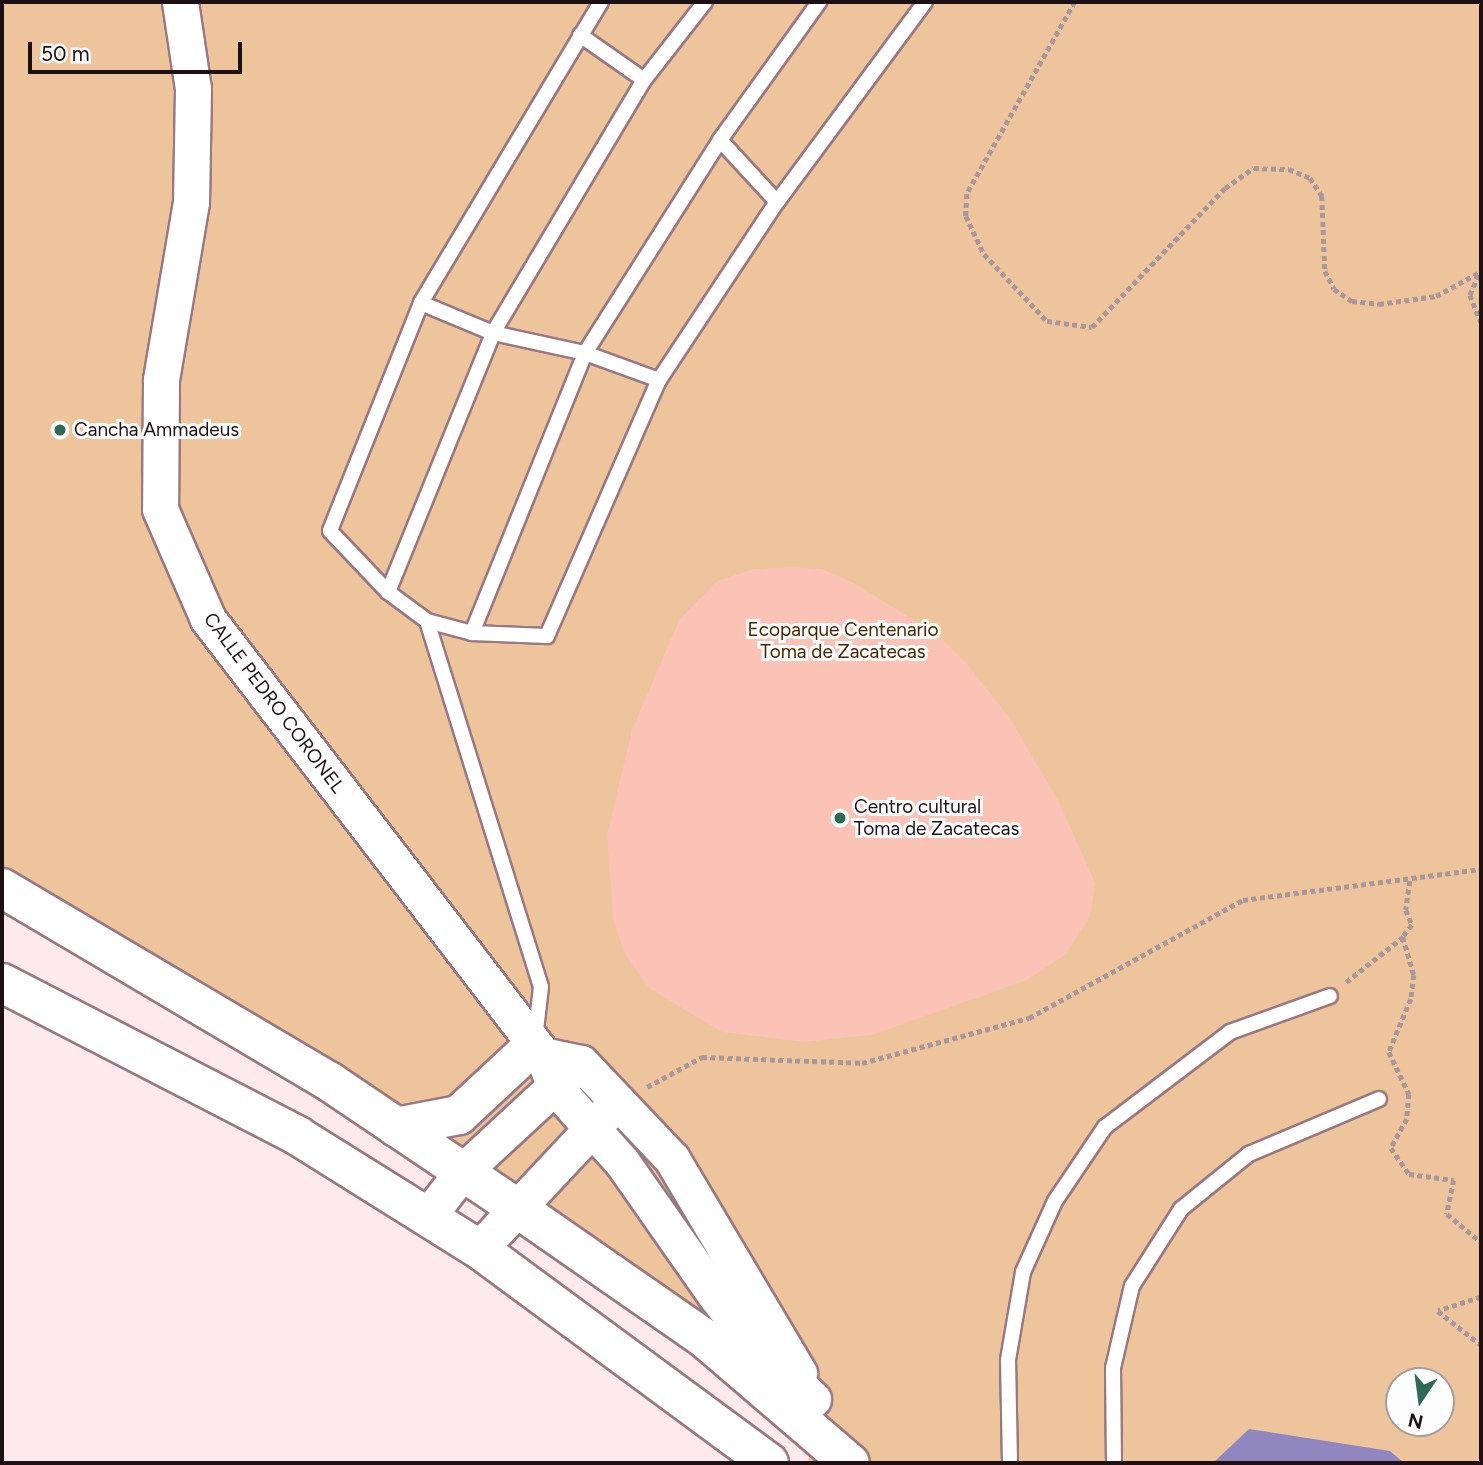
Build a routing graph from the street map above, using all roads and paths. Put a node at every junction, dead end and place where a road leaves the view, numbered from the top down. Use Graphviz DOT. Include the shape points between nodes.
graph roads {
  1 [pos="180,2"];
  2 [pos="601,2"];
  3 [pos="705,2"];
  4 [pos="818,2"];
  5 [pos="925,2"];
  6 [pos="1075,2"];
  7 [pos="579,35"];
  8 [pos="644,80"];
  9 [pos="720,140"];
  10 [pos="777,202"];
  11 [pos="1481,272"];
  12 [pos="421,303"];
  13 [pos="1481,322"];
  14 [pos="493,334"];
  15 [pos="585,353"];
  16 [pos="659,380"];
  17 [pos="388,592"];
  18 [pos="427,621"];
  19 [pos="472,633"];
  20 [pos="1481,869"];
  21 [pos="1410,881"];
  22 [pos="2,888"];
  23 [pos="1403,937"];
  24 [pos="2,983"];
  25 [pos="1330,996"];
  26 [pos="543,1062"];
  27 [pos="1379,1099"];
  28 [pos="620,1102"];
  29 [pos="590,1125"];
  30 [pos="396,1127"];
  31 [pos="462,1172"];
  32 [pos="514,1206"];
  33 [pos="427,1217"];
  34 [pos="1481,1242"];
  35 [pos="480,1249"];
  36 [pos="1481,1297"];
  37 [pos="1481,1345"];
  38 [pos="813,1399"];
  39 [pos="844,1458"];
  40 [pos="769,1463"];
  41 [pos="1010,1463"];
  42 [pos="1114,1463"];
  1 -- 26 [label="street, CALLE PEDRO CORONEL" via="193,89 191,202 161,380 160,509 208,619"];
  2 -- 7 [label="lane"];
  3 -- 8 [label="lane"];
  4 -- 9 [label="lane"];
  5 -- 10 [label="lane"];
  6 -- 11 [label="path" via="967,194 966,216 984,254 1047,321 1092,327 1225,188 1254,168 1289,169 1310,178 1322,195 1325,271 1334,289 1352,301 1379,304 1436,296"];
  7 -- 8 [label="lane"];
  7 -- 12 [label="lane"];
  8 -- 14 [label="lane"];
  9 -- 10 [label="lane"];
  9 -- 15 [label="lane"];
  10 -- 16 [label="lane"];
  11 -- 13 [label="path" via="1470,295"];
  12 -- 14 [label="lane"];
  12 -- 17 [label="lane" via="330,531"];
  14 -- 15 [label="lane"];
  14 -- 17 [label="lane"];
  15 -- 16 [label="lane"];
  15 -- 19 [label="lane"];
  16 -- 19 [label="lane" via="547,636"];
  17 -- 18 [label="lane"];
  18 -- 19 [label="lane"];
  18 -- 26 [label="lane" via="541,987"];
  20 -- 21 [label="path"];
  21 -- 23 [label="path" via="1406,910 1412,925"];
  21 -- 28 [label="path" via="1243,900 1029,1018 862,1063 702,1057"];
  22 -- 30 [label="main road"];
  23 -- 25 [label="path"];
  23 -- 34 [label="path" via="1414,975 1389,1052 1409,1094 1406,1119 1391,1148 1409,1174 1454,1180 1447,1214"];
  24 -- 33 [label="main road" via="298,1136"];
  25 -- 41 [label="lane" via="1230,1032 1105,1126 1055,1201 1023,1272 1008,1360"];
  26 -- 28 [label="street" via="581,1063"];
  26 -- 29 [label="street, CALLE PEDRO CORONEL"];
  26 -- 30 [label="main road" via="459,1115"];
  26 -- 31 [label="street"];
  27 -- 42 [label="lane" via="1249,1154 1181,1209 1132,1286 1113,1368"];
  28 -- 29 [label="street"];
  28 -- 38 [label="street" via="672,1159"];
  29 -- 32 [label="street"];
  29 -- 38 [label="street, CALLE PEDRO CORONEL" via="751,1341"];
  30 -- 31 [label="main road"];
  31 -- 32 [label="main road"];
  31 -- 33 [label="street"];
  32 -- 35 [label="street"];
  32 -- 39 [label="main road" via="704,1338"];
  33 -- 35 [label="main road"];
  35 -- 40 [label="main road"];
  36 -- 37 [label="path" via="1438,1311"];
  38 -- 39 [label="street"];
}
